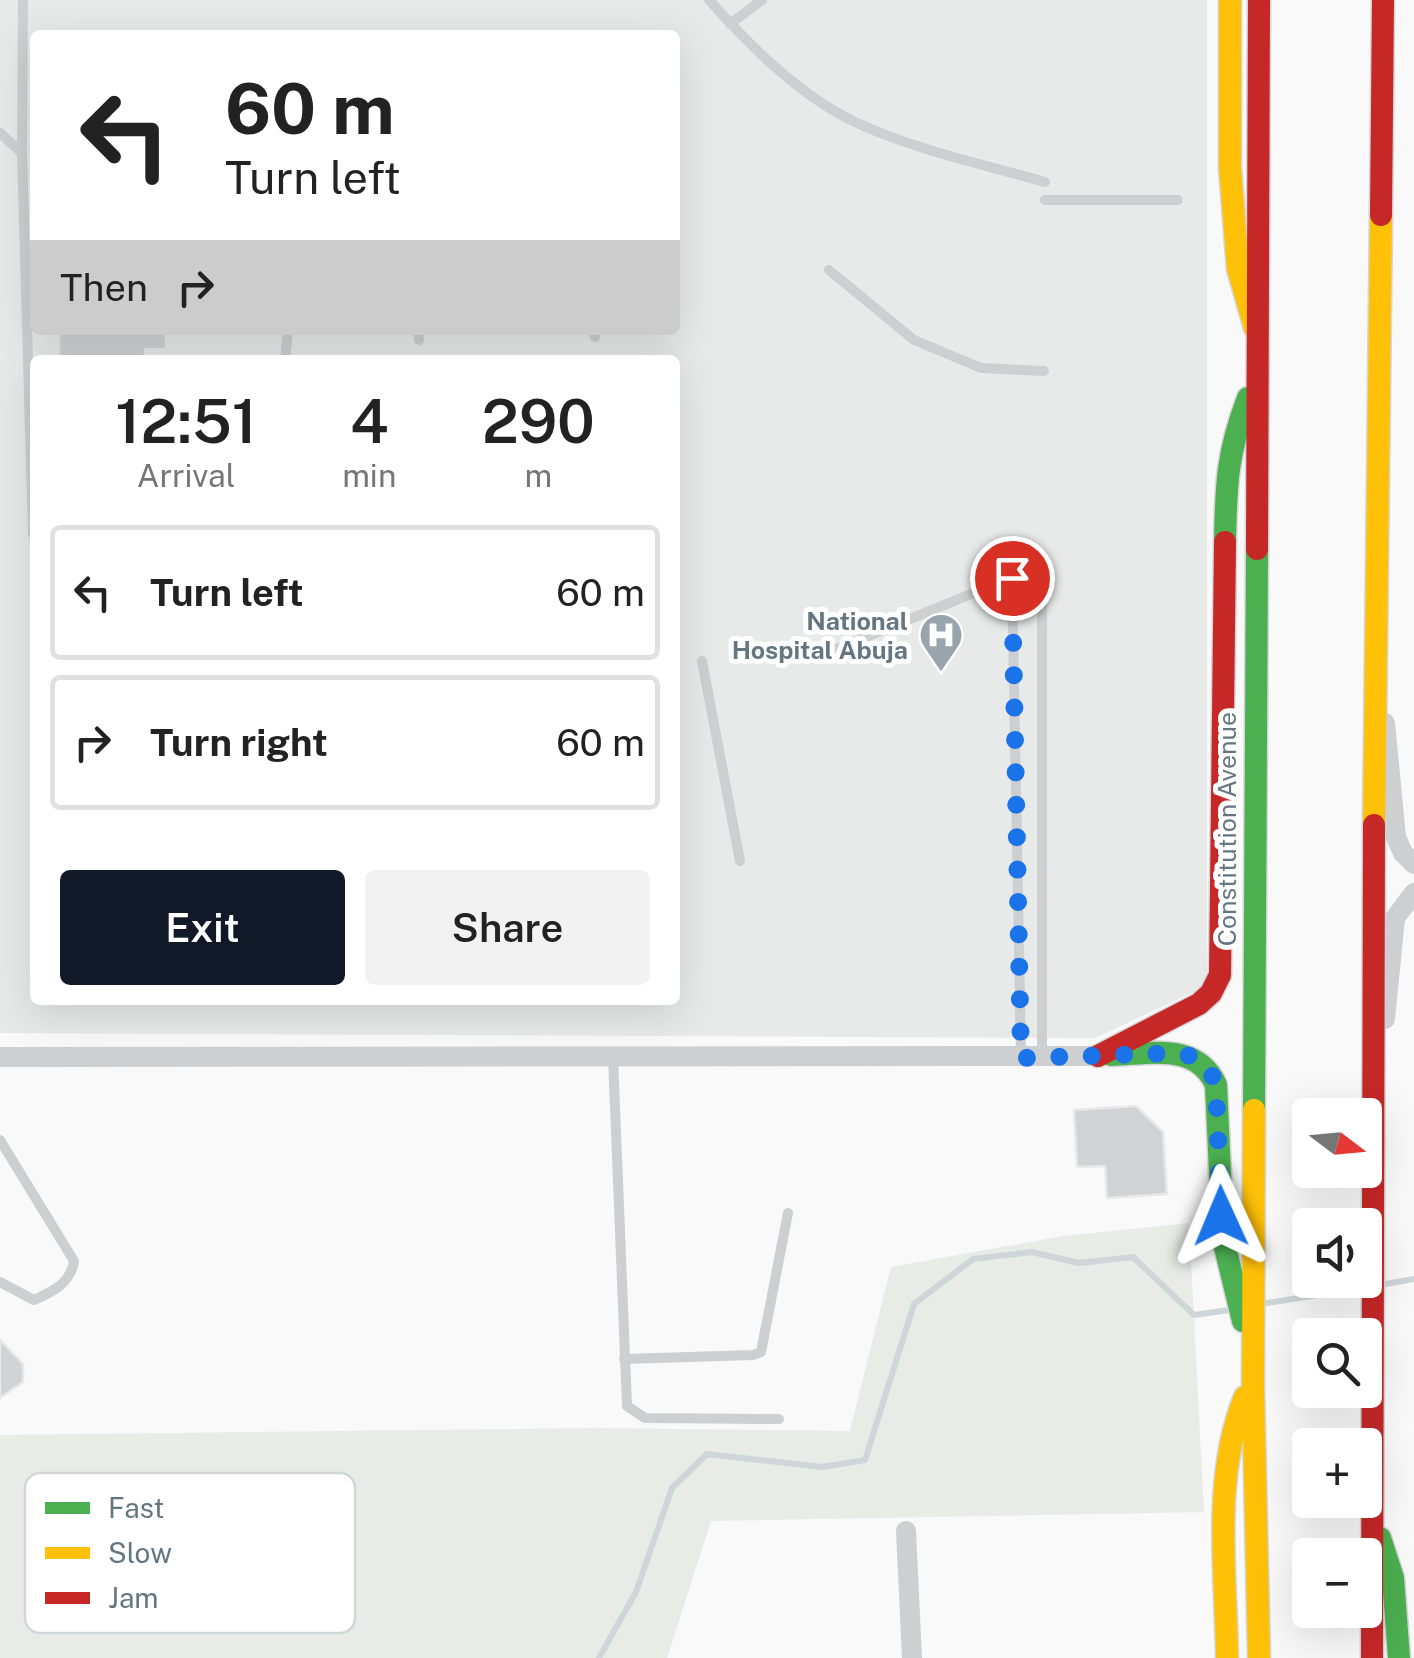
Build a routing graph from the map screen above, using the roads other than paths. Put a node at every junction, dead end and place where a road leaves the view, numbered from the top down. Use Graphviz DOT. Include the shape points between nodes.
graph roads {
  1 [pos="24,0"];
  2 [pos="708,0"];
  3 [pos="762,0"];
  4 [pos="1230,0"];
  5 [pos="1260,0"];
  6 [pos="1383,0"];
  7 [pos="730,24"];
  8 [pos="29,43"];
  9 [pos="0,132"];
  10 [pos="22,153"];
  11 [pos="1046,182"];
  12 [pos="1045,200"];
  13 [pos="1178,200"];
  14 [pos="829,270"];
  15 [pos="1255,328"];
  16 [pos="1044,371"];
  17 [pos="1255,382"];
  18 [pos="30,430"];
  19 [pos="1012,578"];
  20 [pos="812,659"];
  21 [pos="702,661"];
  22 [pos="1377,677"];
  23 [pos="740,861"];
  24 [pos="1414,864"];
  25 [pos="1414,892"];
  26 [pos="1098,1056"];
  27 [pos="0,1057"];
  28 [pos="613,1057"];
  29 [pos="1032,1058"];
  30 [pos="1374,1070"];
  31 [pos="0,1140"];
  32 [pos="788,1213"];
  33 [pos="0,1282"];
  34 [pos="624,1359"];
  35 [pos="1253,1359"];
  36 [pos="1252,1386"];
  37 [pos="778,1419"];
  38 [pos="1372,1428"];
  39 [pos="1371,1518"];
  40 [pos="1373,1518"];
  41 [pos="906,1531"];
  42 [pos="912,1658"];
  43 [pos="1227,1658"];
  44 [pos="1260,1658"];
  45 [pos="1372,1658"];
  46 [pos="1399,1658"];
  1 -- 8 [label="lane"];
  2 -- 7 [label="lane"];
  3 -- 7 [label="lane"];
  4 -- 15 [label="main road" via="1231,184 1238,269"];
  5 -- 15 [label="main road, Constitution Avenue"];
  6 -- 22 [label="main road"];
  7 -- 11 [label="lane" via="802,90 852,120"];
  8 -- 10 [label="lane"];
  9 -- 10 [label="lane"];
  10 -- 18 [label="lane"];
  12 -- 13 [label="lane"];
  14 -- 16 [label="lane" via="914,340 981,368"];
  15 -- 17 [label="main road, Constitution Avenue"];
  17 -- 26 [label="main road" via="1226,470 1220,974 1199,1004"];
  17 -- 35 [label="main road, Constitution Avenue"];
  19 -- 20 [label="lane"];
  19 -- 29 [label="lane"];
  19 -- 29 [label="lane" via="1042,565"];
  21 -- 23 [label="lane"];
  22 -- 24 [label="street" via="1396,838"];
  22 -- 30 [label="main road"];
  25 -- 30 [label="street" via="1395,918"];
  26 -- 29 [label="street"];
  26 -- 35 [label="main road" via="1179,1053 1210,1069 1226,1262"];
  27 -- 28 [label="street"];
  28 -- 29 [label="street"];
  28 -- 34 [label="lane"];
  30 -- 38 [label="main road"];
  31 -- 33 [label="lane" via="74,1261 56,1291 34,1300"];
  32 -- 34 [label="lane" via="762,1352"];
  34 -- 37 [label="lane" via="627,1406 634,1414"];
  35 -- 36 [label="main road, Constitution Avenue"];
  36 -- 43 [label="main road" via="1238,1409 1228,1456"];
  36 -- 44 [label="main road, Constitution Avenue"];
  39 -- 45 [label="main road"];
  40 -- 46 [label="main road" via="1393,1578"];
  41 -- 42 [label="street"];
}
